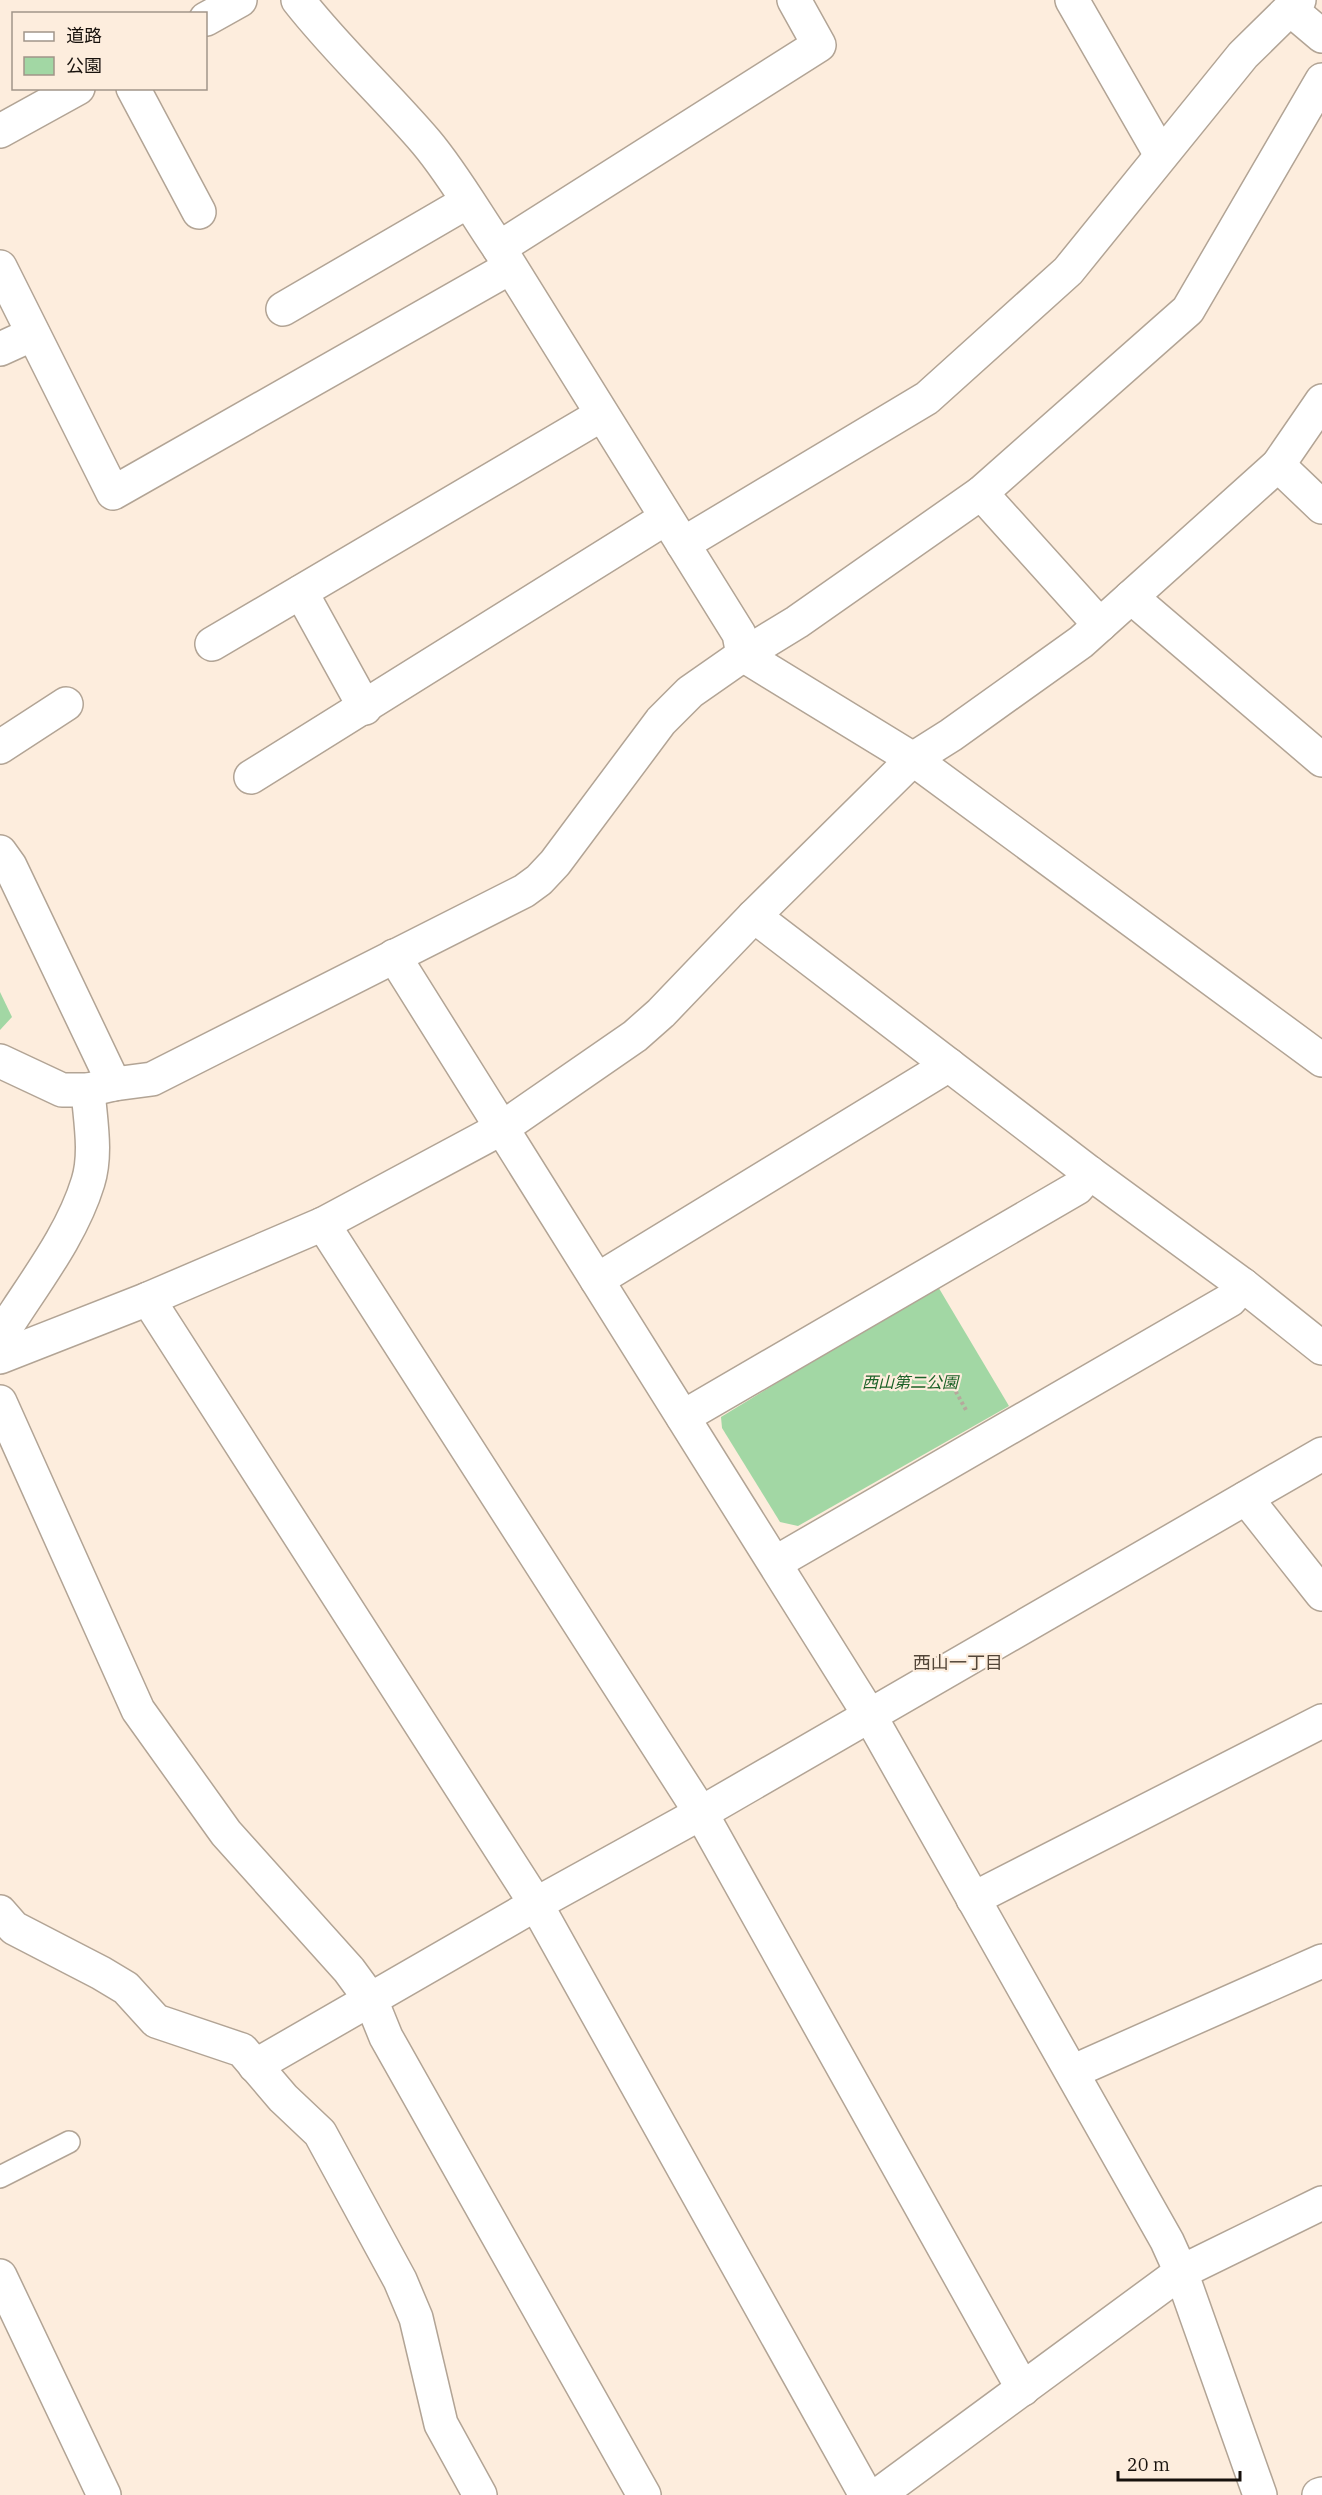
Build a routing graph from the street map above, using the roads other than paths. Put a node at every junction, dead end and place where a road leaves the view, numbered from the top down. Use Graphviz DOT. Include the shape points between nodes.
graph roads {
  1 [pos="240,0"];
  2 [pos="298,0"];
  3 [pos="794,0"];
  4 [pos="1072,0"];
  5 [pos="1295,4"];
  6 [pos="207,18"];
  7 [pos="1322,36"];
  8 [pos="1322,80"];
  9 [pos="74,90"];
  10 [pos="134,90"];
  11 [pos="0,131"];
  12 [pos="1161,155"];
  13 [pos="467,202"];
  14 [pos="199,212"];
  15 [pos="504,258"];
  16 [pos="0,267"];
  17 [pos="283,309"];
  18 [pos="33,334"];
  19 [pos="0,349"];
  20 [pos="1322,401"];
  21 [pos="601,415"];
  22 [pos="1278,465"];
  23 [pos="981,493"];
  24 [pos="1322,507"];
  25 [pos="675,531"];
  26 [pos="301,592"];
  27 [pos="1131,597"];
  28 [pos="1100,625"];
  29 [pos="212,644"];
  30 [pos="743,655"];
  31 [pos="66,704"];
  32 [pos="365,708"];
  33 [pos="0,747"];
  34 [pos="913,759"];
  35 [pos="1322,760"];
  36 [pos="251,777"];
  37 [pos="0,852"];
  38 [pos="754,916"];
  39 [pos="394,956"];
  40 [pos="1322,1060"];
  41 [pos="0,1061"];
  42 [pos="949,1065"];
  43 [pos="101,1087"];
  44 [pos="502,1128"];
  45 [pos="1090,1173"];
  46 [pos="323,1224"];
  47 [pos="597,1280"];
  48 [pos="1243,1285"];
  49 [pos="148,1299"];
  50 [pos="0,1337"];
  51 [pos="1322,1348"];
  52 [pos="0,1358"];
  53 [pos="0,1402"];
  54 [pos="683,1417"];
  55 [pos="1322,1454"];
  56 [pos="1246,1498"];
  57 [pos="775,1563"];
  58 [pos="1322,1594"];
  59 [pos="870,1716"];
  60 [pos="1322,1721"];
  61 [pos="701,1813"];
  62 [pos="973,1899"];
  63 [pos="536,1904"];
  64 [pos="0,1912"];
  65 [pos="1322,1961"];
  66 [pos="370,2000"];
  67 [pos="255,2066"];
  68 [pos="1072,2072"];
  69 [pos="69,2142"];
  70 [pos="0,2177"];
  71 [pos="1322,2203"];
  72 [pos="1181,2272"];
  73 [pos="0,2276"];
  74 [pos="8,2312"];
  75 [pos="1023,2389"];
  76 [pos="104,2495"];
  77 [pos="480,2495"];
  78 [pos="644,2495"];
  79 [pos="866,2495"];
  80 [pos="878,2495"];
  81 [pos="1260,2495"];
  1 -- 6 [label="street"];
  2 -- 13 [label="street" via="427,144"];
  3 -- 15 [label="street" via="819,45"];
  4 -- 12 [label="street"];
  5 -- 7 [label="street"];
  5 -- 12 [label="street" via="1243,55"];
  8 -- 23 [label="street" via="1188,310"];
  9 -- 11 [label="street"];
  10 -- 14 [label="street"];
  12 -- 25 [label="street" via="1068,271 927,398"];
  13 -- 15 [label="street"];
  13 -- 17 [label="street"];
  15 -- 18 [label="street" via="113,493"];
  15 -- 21 [label="street"];
  16 -- 18 [label="street"];
  18 -- 19 [label="street"];
  20 -- 22 [label="street"];
  21 -- 25 [label="street"];
  21 -- 26 [label="street"];
  22 -- 24 [label="street"];
  22 -- 27 [label="street"];
  23 -- 28 [label="street"];
  23 -- 30 [label="street" via="797,622"];
  25 -- 30 [label="street" via="739,634"];
  25 -- 32 [label="street"];
  26 -- 29 [label="street"];
  26 -- 32 [label="street"];
  27 -- 28 [label="street"];
  27 -- 35 [label="street"];
  28 -- 34 [label="street" via="1044,669"];
  30 -- 34 [label="street"];
  30 -- 39 [label="street" via="690,693 661,721 539,880 510,899"];
  31 -- 33 [label="street"];
  32 -- 36 [label="street"];
  34 -- 38 [label="street"];
  34 -- 40 [label="street"];
  37 -- 43 [label="street" via="15,876"];
  38 -- 42 [label="street"];
  38 -- 44 [label="street" via="635,1036"];
  39 -- 43 [label="street" via="152,1079"];
  39 -- 44 [label="street"];
  41 -- 43 [label="street" via="62,1090"];
  42 -- 45 [label="street"];
  42 -- 47 [label="street"];
  43 -- 50 [label="street" via="89,1180 71,1223"];
  44 -- 46 [label="street"];
  44 -- 47 [label="street"];
  45 -- 48 [label="street"];
  45 -- 54 [label="street" via="1077,1188"];
  46 -- 49 [label="street"];
  46 -- 61 [label="street"];
  47 -- 54 [label="street"];
  48 -- 51 [label="street"];
  48 -- 57 [label="street" via="1230,1300"];
  49 -- 52 [label="street"];
  49 -- 63 [label="street"];
  53 -- 66 [label="street" via="138,1710 226,1833 349,1970"];
  54 -- 57 [label="street"];
  55 -- 56 [label="street"];
  56 -- 58 [label="street"];
  56 -- 59 [label="street"];
  57 -- 59 [label="street"];
  59 -- 61 [label="street"];
  59 -- 62 [label="street"];
  60 -- 62 [label="street"];
  61 -- 63 [label="street"];
  61 -- 75 [label="street"];
  62 -- 68 [label="street"];
  63 -- 66 [label="street"];
  63 -- 79 [label="street"];
  64 -- 67 [label="street" via="14,1928 126,1988 156,2021 242,2050"];
  65 -- 68 [label="street"];
  66 -- 67 [label="street"];
  66 -- 78 [label="street" via="386,2037"];
  67 -- 77 [label="street" via="320,2133 400,2280 416,2318 441,2424"];
  68 -- 72 [label="street"];
  69 -- 70 [label="lane"];
  71 -- 72 [label="street"];
  72 -- 75 [label="street"];
  72 -- 81 [label="street"];
  73 -- 74 [label="street"];
  74 -- 76 [label="street"];
  75 -- 80 [label="street"];
}
